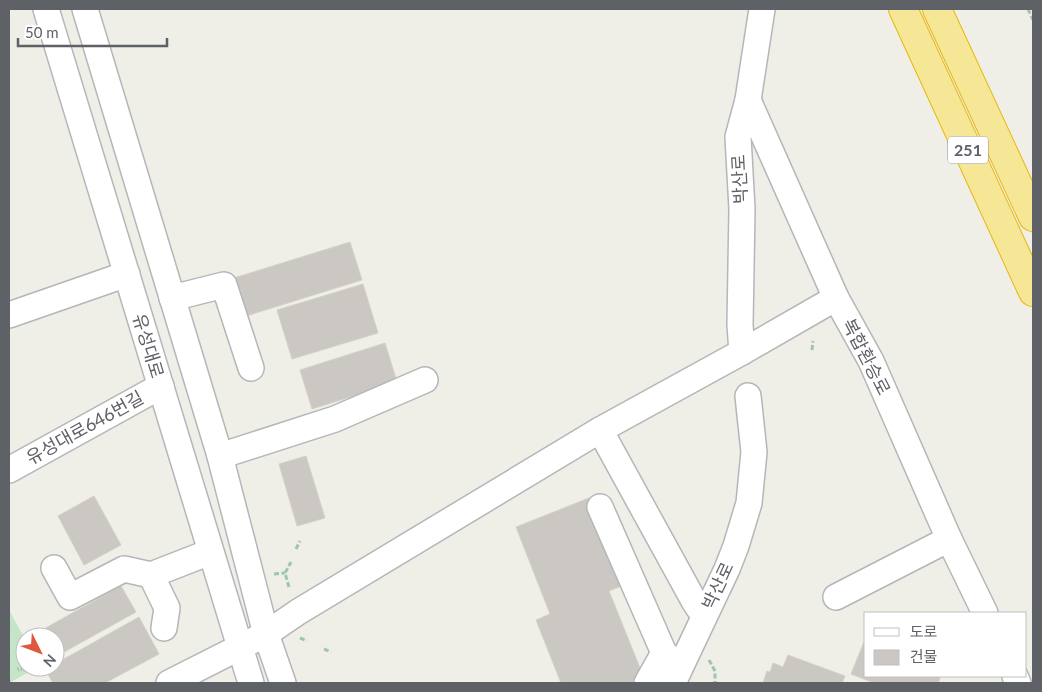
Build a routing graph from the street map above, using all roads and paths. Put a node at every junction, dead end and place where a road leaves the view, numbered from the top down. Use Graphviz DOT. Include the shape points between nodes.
graph roads {
  1 [pos="46,9"];
  2 [pos="85,9"];
  3 [pos="762,9"];
  4 [pos="903,9"];
  5 [pos="937,9"];
  6 [pos="1028,9"];
  7 [pos="1033,20"];
  8 [pos="748,100"];
  9 [pos="1033,217"];
  10 [pos="127,274"];
  11 [pos="1033,292"];
  12 [pos="172,298"];
  13 [pos="836,298"];
  14 [pos="9,316"];
  15 [pos="813,341"];
  16 [pos="812,350"];
  17 [pos="742,352"];
  18 [pos="251,368"];
  19 [pos="425,380"];
  20 [pos="161,386"];
  21 [pos="748,396"];
  22 [pos="600,430"];
  23 [pos="220,456"];
  24 [pos="9,470"];
  25 [pos="600,507"];
  26 [pos="949,538"];
  27 [pos="300,541"];
  28 [pos="296,549"];
  29 [pos="210,552"];
  30 [pos="291,562"];
  31 [pos="54,568"];
  32 [pos="286,573"];
  33 [pos="151,575"];
  34 [pos="268,575"];
  35 [pos="289,588"];
  36 [pos="836,596"];
  37 [pos="985,612"];
  38 [pos="704,616"];
  39 [pos="164,628"];
  40 [pos="266,634"];
  41 [pos="300,638"];
  42 [pos="307,641"];
  43 [pos="240,647"];
  44 [pos="324,649"];
  45 [pos="331,652"];
  46 [pos="705,656"];
  47 [pos="672,668"];
  48 [pos="169,683"];
  49 [pos="251,683"];
  50 [pos="283,683"];
  51 [pos="647,683"];
  52 [pos="715,683"];
  1 -- 10 [label="street, 유성대로"];
  2 -- 12 [label="street, 유성대로"];
  3 -- 8 [label="street, 박산로"];
  4 -- 11 [label="highway, 251"];
  5 -- 9 [label="highway, 251"];
  6 -- 7 [label="path"];
  8 -- 13 [label="street, 복합환승로"];
  8 -- 17 [label="street, 박산로" via="738,137 742,209"];
  10 -- 14 [label="street"];
  10 -- 20 [label="street, 유성대로"];
  12 -- 18 [label="street" via="224,285"];
  12 -- 23 [label="street, 유성대로"];
  13 -- 17 [label="street"];
  13 -- 26 [label="street, 복합환승로" via="871,361"];
  15 -- 16 [label="path"];
  17 -- 22 [label="street"];
  19 -- 23 [label="street" via="334,419"];
  20 -- 24 [label="street, 유성대로646번길"];
  20 -- 29 [label="street, 유성대로"];
  21 -- 38 [label="street, 박산로" via="754,452 749,503 736,546"];
  22 -- 38 [label="street"];
  22 -- 40 [label="street"];
  23 -- 40 [label="street, 유성대로"];
  25 -- 47 [label="street"];
  26 -- 36 [label="street"];
  26 -- 37 [label="street, 복합환승로"];
  27 -- 28 [label="path"];
  29 -- 33 [label="street"];
  29 -- 43 [label="street, 유성대로"];
  30 -- 32 [label="path"];
  31 -- 33 [label="street" via="70,597 124,570"];
  32 -- 34 [label="path"];
  32 -- 35 [label="path"];
  33 -- 39 [label="street" via="167,608"];
  38 -- 47 [label="street, 박산로"];
  40 -- 43 [label="street"];
  40 -- 50 [label="street, 유성대로"];
  41 -- 42 [label="path"];
  43 -- 48 [label="street"];
  43 -- 49 [label="street, 유성대로"];
  44 -- 45 [label="path"];
  46 -- 52 [label="path" via="715,671"];
  47 -- 51 [label="street, 박산로"];
}
